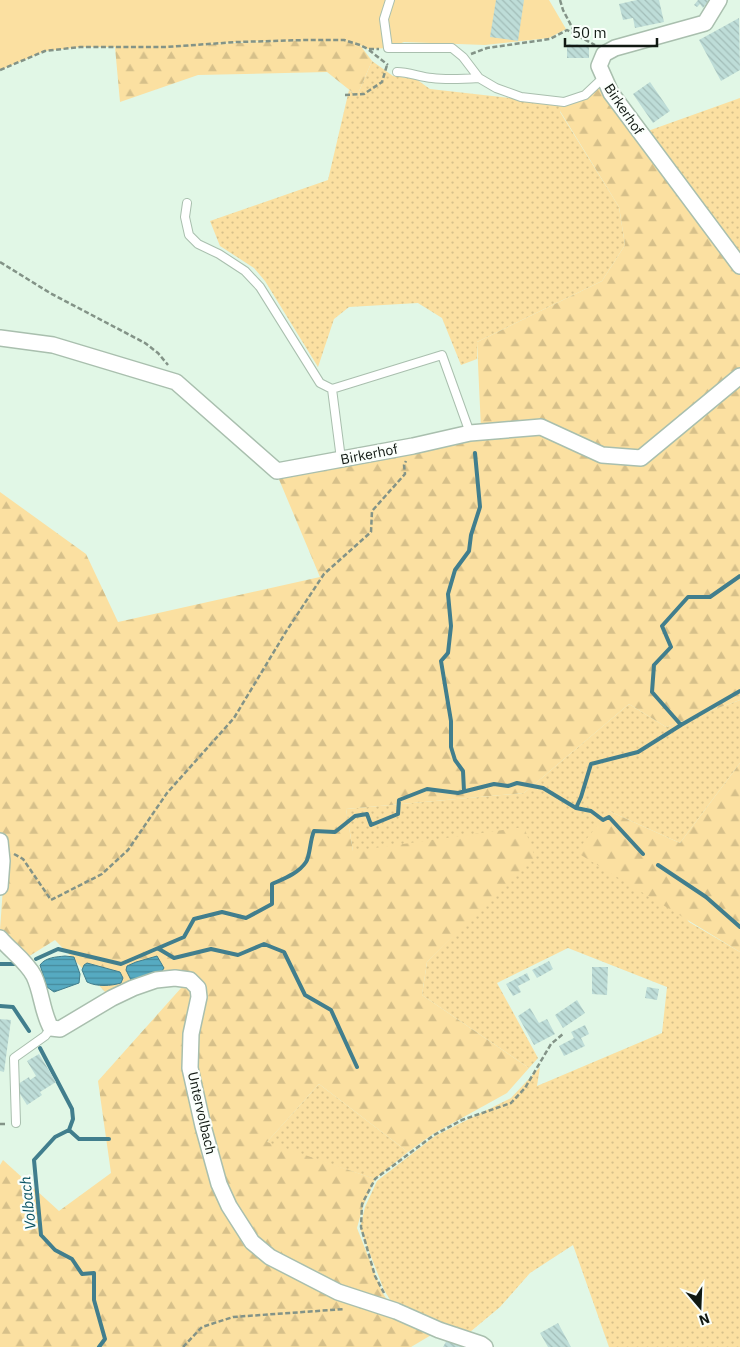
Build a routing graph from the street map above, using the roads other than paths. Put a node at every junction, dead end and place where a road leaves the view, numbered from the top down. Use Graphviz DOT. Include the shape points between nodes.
graph roads {
  1 [pos="390,0"];
  2 [pos="719,0"];
  3 [pos="397,72"];
  4 [pos="479,78"];
  5 [pos="603,78"];
  6 [pos="187,203"];
  7 [pos="740,266"];
  8 [pos="0,338"];
  9 [pos="740,376"];
  10 [pos="332,389"];
  11 [pos="470,433"];
  12 [pos="341,459"];
  13 [pos="1,845"];
  14 [pos="0,887"];
  15 [pos="0,938"];
  16 [pos="51,1028"];
  17 [pos="16,1123"];
  18 [pos="485,1347"];
  1 -- 4 [label="lane" via="384,19 388,48 452,48"];
  2 -- 5 [label="street, Birkerhof" via="705,23 615,48 604,54 599,66"];
  3 -- 4 [label="lane" via="430,78"];
  4 -- 5 [label="lane" via="521,97 564,102 585,95"];
  5 -- 7 [label="street, Birkerhof" via="611,94"];
  6 -- 10 [label="lane" via="185,217 189,235 198,244 245,271 260,287 320,383"];
  8 -- 12 [label="street, Birkerhof" via="53,345 176,382 277,471"];
  9 -- 11 [label="street, Birkerhof" via="641,458 602,455 541,427"];
  10 -- 11 [label="lane" via="442,355"];
  10 -- 12 [label="lane"];
  11 -- 12 [label="street, Birkerhof"];
  13 -- 14 [label="street"];
  15 -- 16 [label="street" via="34,978 44,1017"];
  16 -- 17 [label="lane" via="14,1058"];
  16 -- 18 [label="street, Untervolbach" via="60,1029 112,998 156,980 190,980 198,988 199,997 190,1034 190,1068 203,1126 229,1206 252,1242 270,1257 338,1292 396,1311"];
}
